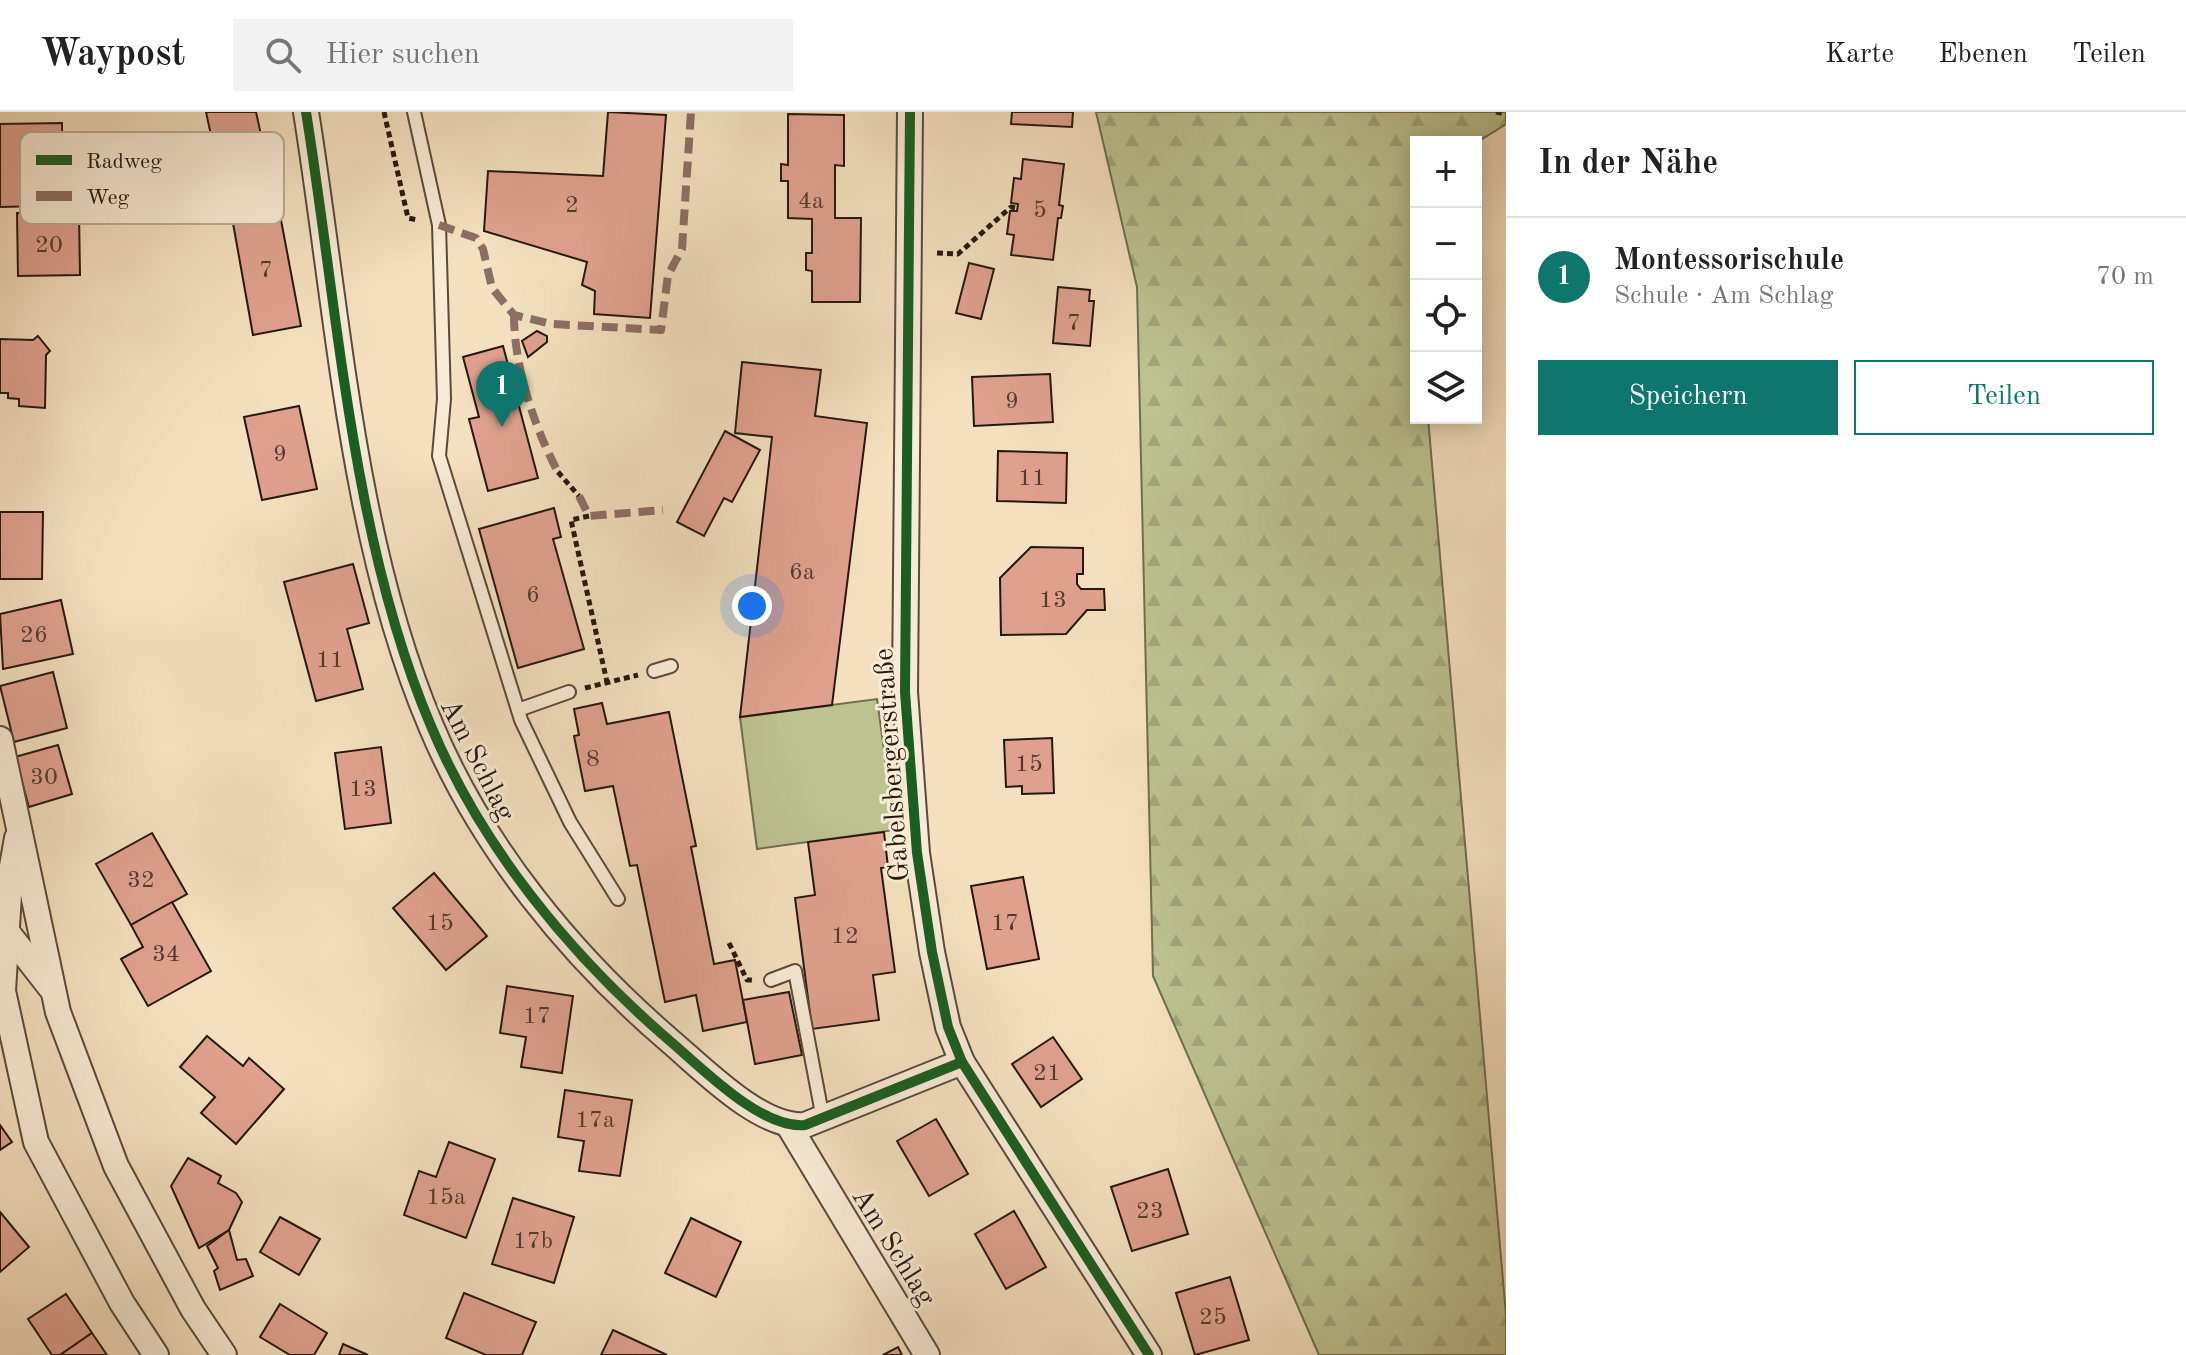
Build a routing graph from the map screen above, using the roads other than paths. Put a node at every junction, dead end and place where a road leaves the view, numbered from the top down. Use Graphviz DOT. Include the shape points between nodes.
graph roads {
  1 [pos="306,112"];
  2 [pos="414,112"];
  3 [pos="910,112"];
  4 [pos="671,666"];
  5 [pos="654,671"];
  6 [pos="569,692"];
  7 [pos="518,710"];
  8 [pos="0,739"];
  9 [pos="19,827"];
  10 [pos="618,899"];
  11 [pos="3,927"];
  12 [pos="771,980"];
  13 [pos="54,992"];
  14 [pos="962,1062"];
  15 [pos="823,1119"];
  16 [pos="789,1126"];
  17 [pos="156,1355"];
  18 [pos="224,1355"];
  19 [pos="927,1355"];
  20 [pos="1149,1355"];
  1 -- 16 [label="street, Am Schlag" via="368,516 402,644 431,727 508,863 577,951 639,1015 708,1074 772,1120"];
  2 -- 7 [label="lane" via="439,225 444,399 439,456"];
  3 -- 14 [label="street, Gabelsbergerstraße" via="905,692 929,938 948,1027"];
  4 -- 5 [label="lane"];
  6 -- 7 [label="lane"];
  7 -- 10 [label="lane" via="570,822"];
  8 -- 9 [label="street"];
  9 -- 11 [label="street"];
  9 -- 13 [label="street"];
  11 -- 13 [label="street"];
  11 -- 17 [label="street" via="3,991 36,1142 122,1303"];
  12 -- 15 [label="lane" via="795,971"];
  13 -- 18 [label="street" via="116,1166 193,1309"];
  14 -- 15 [label="street"];
  14 -- 20 [label="street, Gabelsbergerstraße"];
  15 -- 16 [label="street"];
  16 -- 19 [label="street, Am Schlag"];
}
